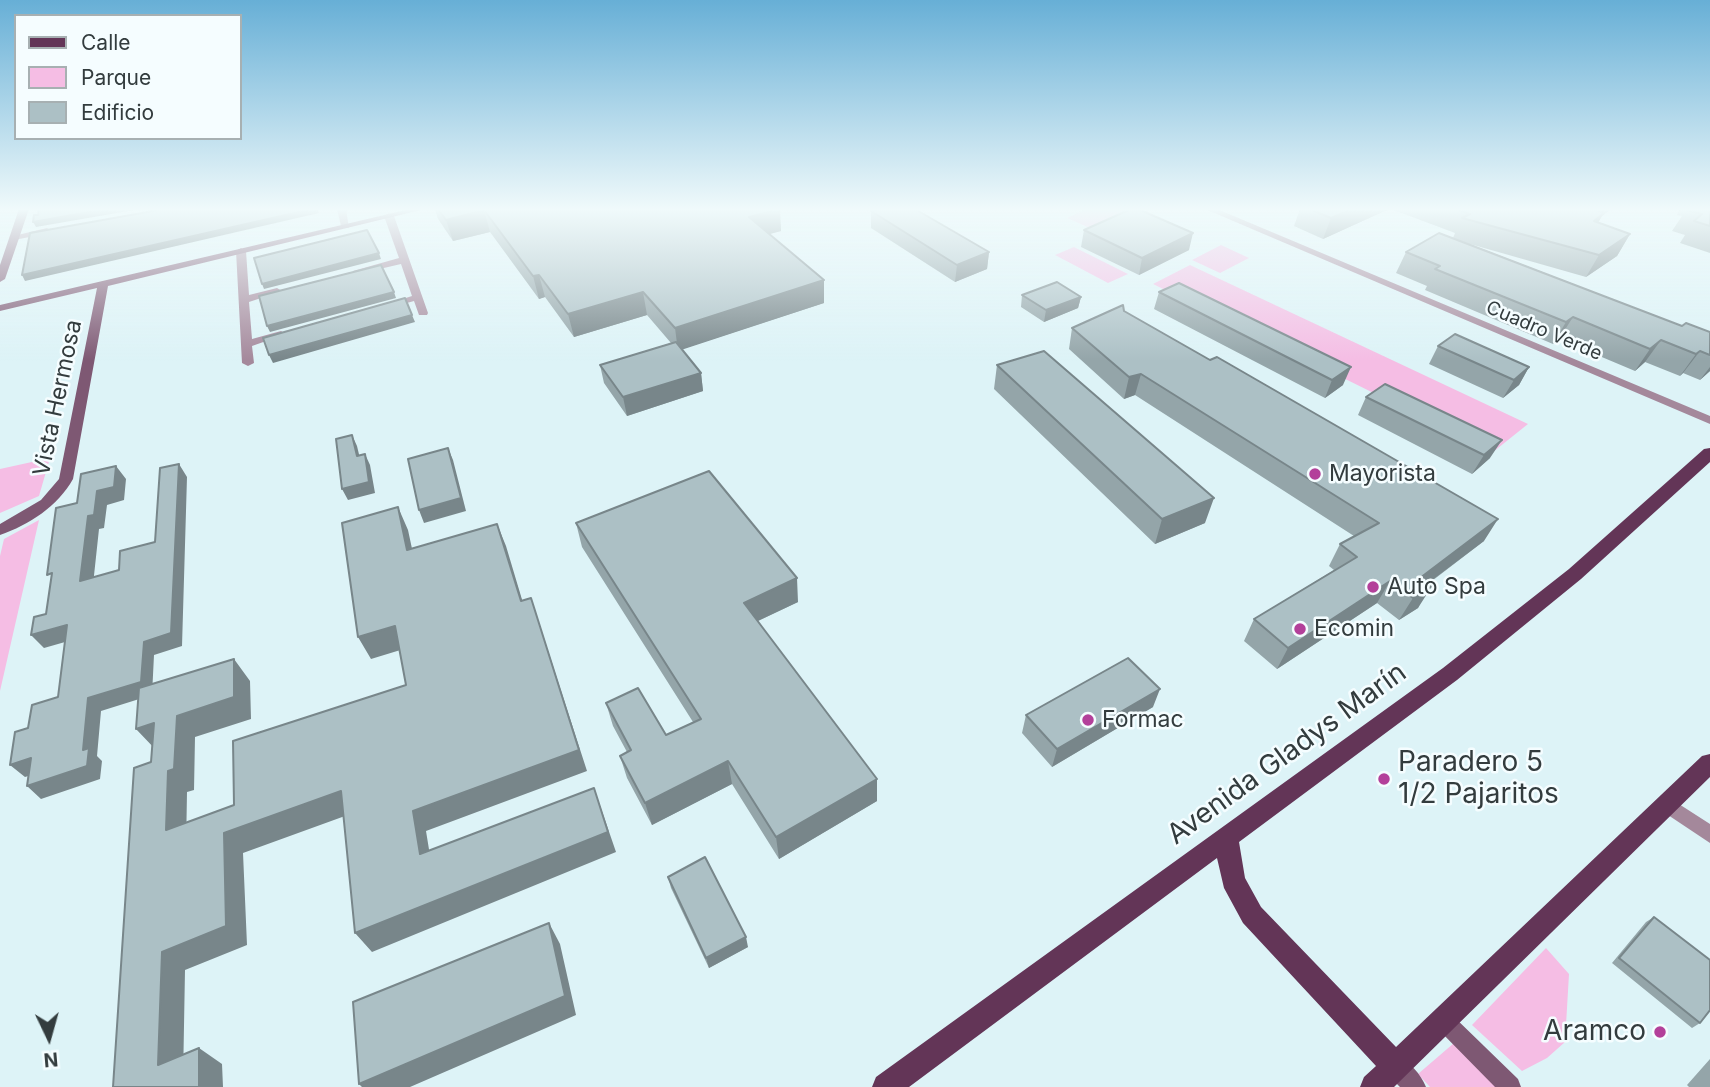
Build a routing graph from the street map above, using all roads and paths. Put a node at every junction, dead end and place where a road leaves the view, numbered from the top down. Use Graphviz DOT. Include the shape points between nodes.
graph roads {
  1 [pos="6,260"];
  2 [pos="205,260"];
  3 [pos="242,260"];
  4 [pos="404,260"];
  5 [pos="1330,260"];
  6 [pos="351,273"];
  7 [pos="0,279"];
  8 [pos="103,284"];
  9 [pos="284,290"];
  10 [pos="418,297"];
  11 [pos="244,300"];
  12 [pos="0,308"];
  13 [pos="378,308"];
  14 [pos="423,313"];
  15 [pos="300,329"];
  16 [pos="247,344"];
  17 [pos="248,363"];
  18 [pos="1710,420"];
  19 [pos="1710,453"];
  20 [pos="32,513"];
  21 [pos="0,520"];
  22 [pos="0,530"];
  23 [pos="1710,763"];
  24 [pos="1668,805"];
  25 [pos="1710,835"];
  26 [pos="1227,837"];
  27 [pos="1443,1020"];
  28 [pos="1395,1067"];
  29 [pos="886,1087"];
  30 [pos="1374,1087"];
  31 [pos="1415,1087"];
  32 [pos="1510,1087"];
  1 -- 7 [label="street"];
  2 -- 8 [label="street"];
  3 -- 11 [label="street"];
  4 -- 6 [label="street"];
  4 -- 10 [label="street"];
  5 -- 18 [label="street, Cuadro Verde"];
  8 -- 12 [label="street"];
  8 -- 20 [label="street, Vista Hermosa" via="66,480 55,497"];
  9 -- 11 [label="street"];
  10 -- 13 [label="street"];
  10 -- 14 [label="street"];
  11 -- 16 [label="street"];
  15 -- 16 [label="street"];
  16 -- 17 [label="street"];
  19 -- 26 [label="main road, Avenida Gladys Marín" via="1509,628"];
  20 -- 21 [label="street"];
  20 -- 22 [label="street, Vista Hermosa"];
  23 -- 24 [label="main road"];
  24 -- 25 [label="street"];
  24 -- 27 [label="main road"];
  26 -- 28 [label="main road" via="1228,870 1252,915"];
  26 -- 29 [label="main road, Avenida Gladys Marín"];
  27 -- 28 [label="main road"];
  27 -- 32 [label="street"];
  28 -- 30 [label="main road"];
  28 -- 31 [label="street"];
}
